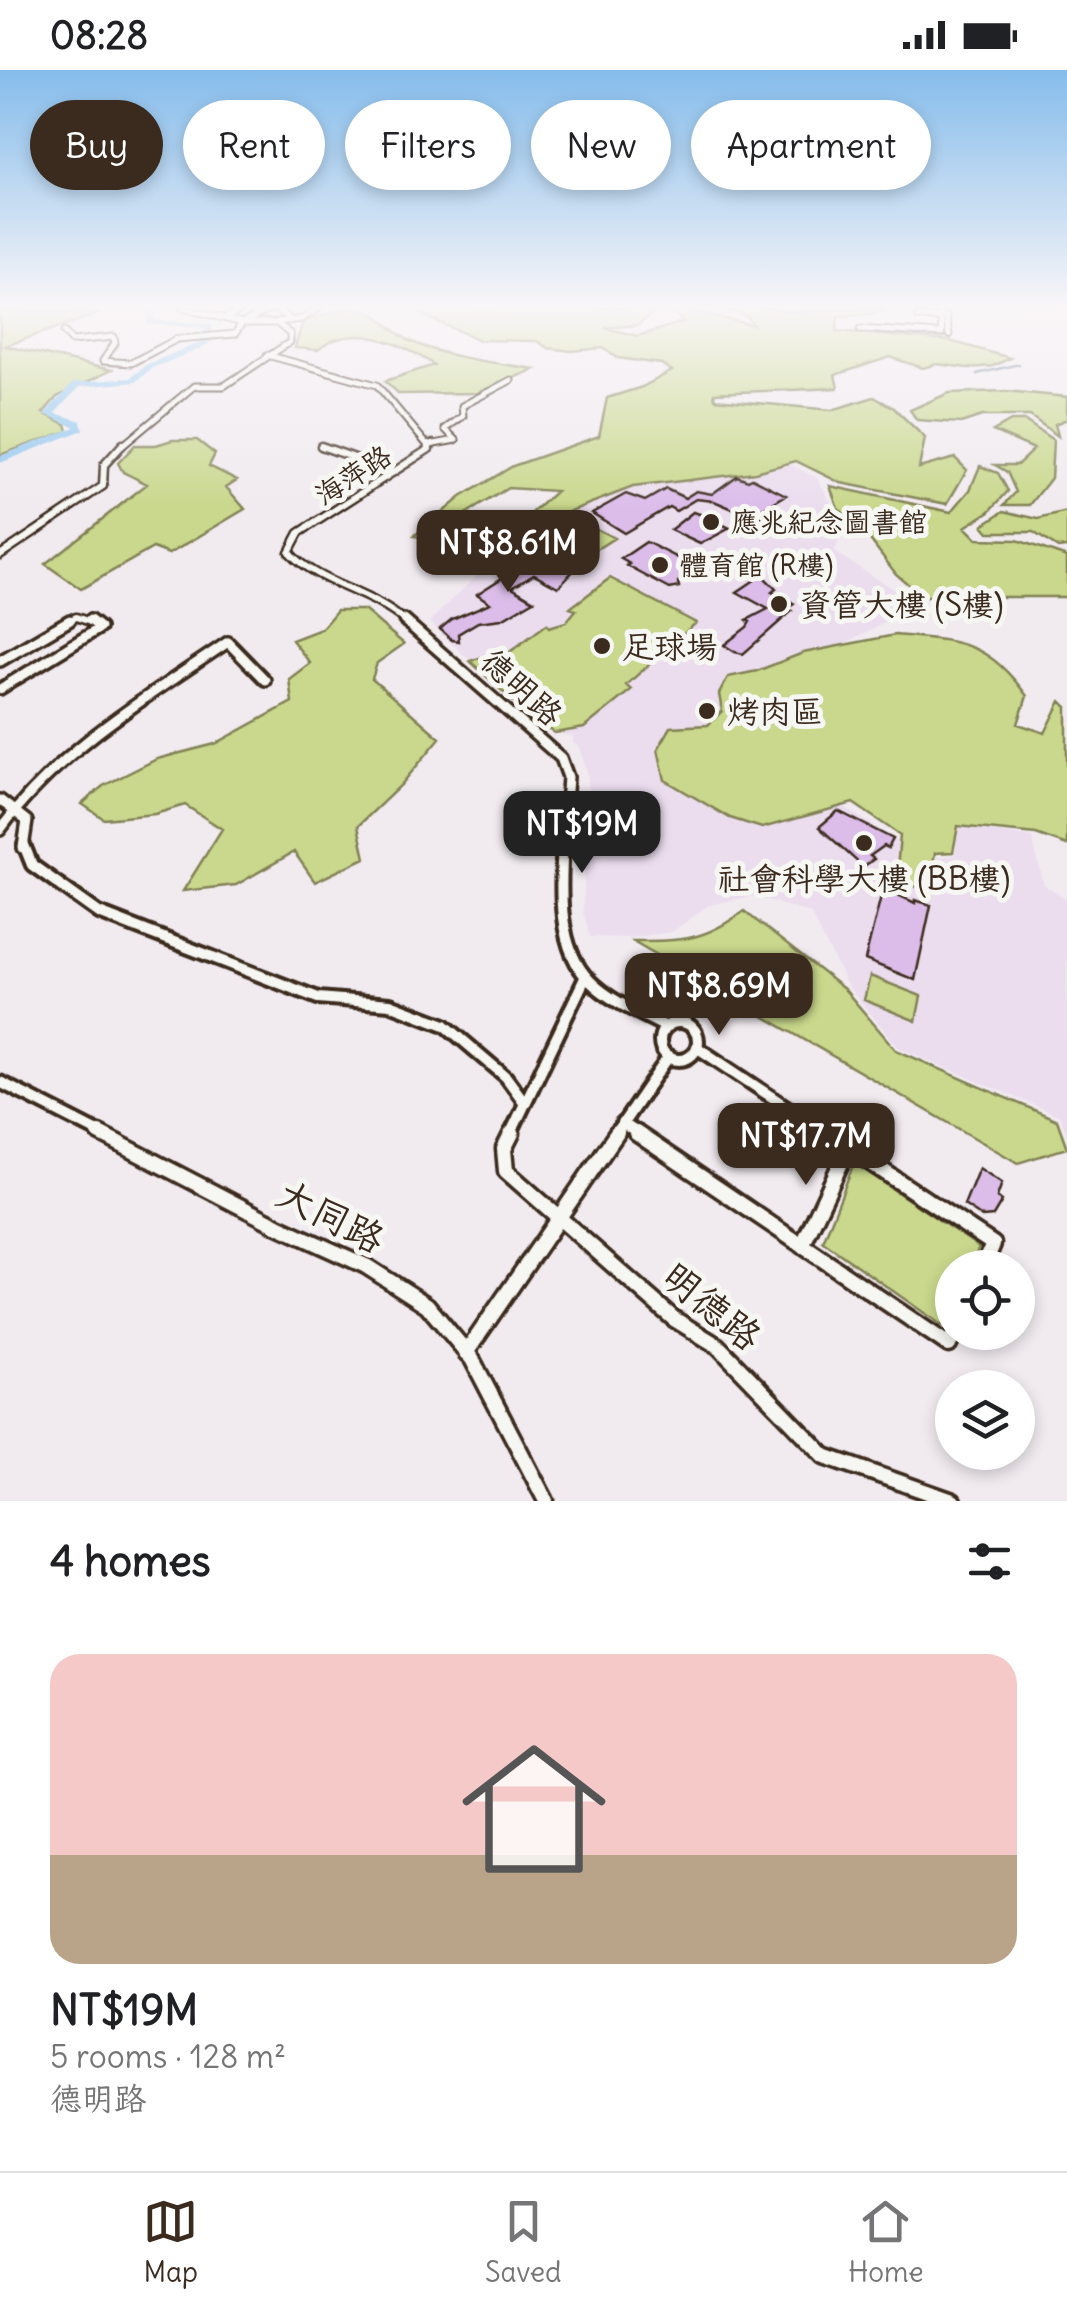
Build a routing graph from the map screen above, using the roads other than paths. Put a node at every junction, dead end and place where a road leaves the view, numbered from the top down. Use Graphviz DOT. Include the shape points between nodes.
graph roads {
  1 [pos="240,375"];
  2 [pos="344,375"];
  3 [pos="510,380"];
  4 [pos="321,446"];
  5 [pos="429,446"];
  6 [pos="394,472"];
  7 [pos="288,548"];
  8 [pos="0,554"];
  9 [pos="76,617"];
  10 [pos="0,661"];
  11 [pos="265,680"];
  12 [pos="0,690"];
  13 [pos="0,800"];
  14 [pos="12,811"];
  15 [pos="0,830"];
  16 [pos="585,978"];
  17 [pos="664,1026"];
  18 [pos="698,1048"];
  19 [pos="668,1056"];
  20 [pos="0,1082"];
  21 [pos="525,1103"];
  22 [pos="622,1124"];
  23 [pos="848,1148"];
  24 [pos="558,1217"];
  25 [pos="802,1246"];
  26 [pos="990,1250"];
  27 [pos="935,1328"];
  28 [pos="466,1353"];
  29 [pos="546,1501"];
  30 [pos="953,1501"];
  1 -- 8 [label="street" via="224,386 194,386 135,431 104,465 104,486"];
  2 -- 5 [label="street, 海萍路" via="372,382"];
  3 -- 5 [label="street" via="462,406 463,416 444,429 456,440"];
  4 -- 6 [label="street"];
  5 -- 6 [label="street, 海萍路"];
  6 -- 7 [label="street, 海萍路" via="299,533"];
  7 -- 16 [label="street, 德明路" via="303,570 386,605 561,758 568,777 562,908"];
  9 -- 10 [label="street"];
  9 -- 12 [label="street" via="100,628"];
  11 -- 14 [label="street" via="228,642 73,753"];
  13 -- 14 [label="street"];
  14 -- 15 [label="street"];
  14 -- 21 [label="street" via="27,821 23,850 32,865 99,913 318,998 390,1004 445,1025 506,1077"];
  16 -- 17 [label="street"];
  16 -- 21 [label="street, 明德路"];
  17 -- 18 [label="street" via="688,1025 698,1035"];
  17 -- 19 [label="street" via="660,1044"];
  18 -- 19 [label="street" via="686,1059"];
  18 -- 23 [label="street"];
  19 -- 22 [label="street"];
  20 -- 28 [label="street, 大同路" via="354,1261 443,1320"];
  21 -- 24 [label="street, 明德路" via="502,1159 506,1171"];
  22 -- 24 [label="street"];
  22 -- 25 [label="street"];
  23 -- 25 [label="street"];
  23 -- 26 [label="street" via="993,1244"];
  24 -- 28 [label="street"];
  24 -- 30 [label="street, 明德路" via="674,1319 718,1346 825,1456"];
  25 -- 27 [label="street"];
  28 -- 29 [label="street, 大同路"];
}
